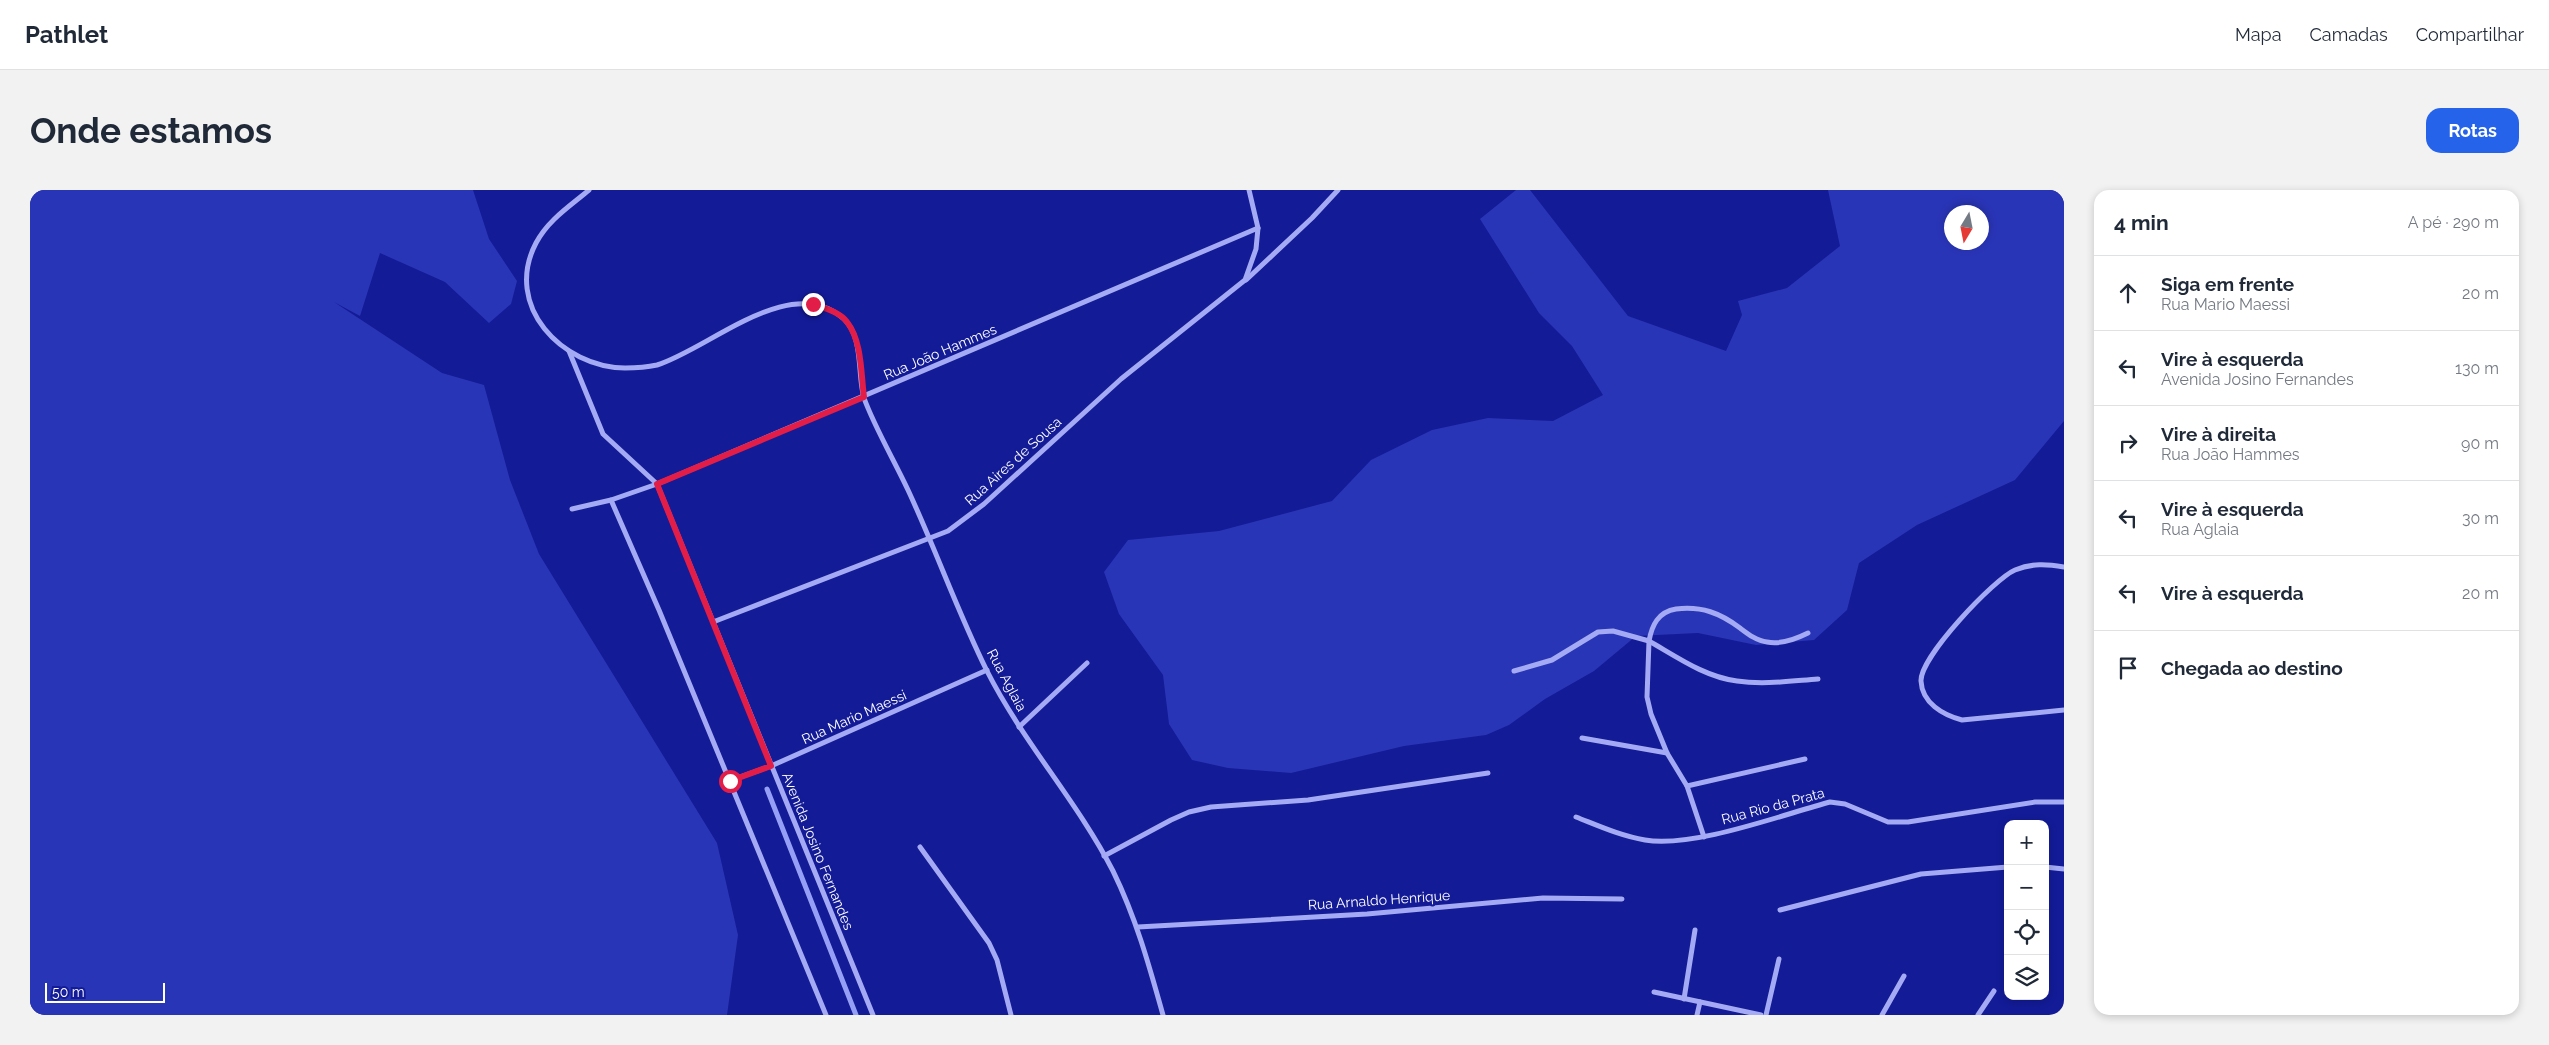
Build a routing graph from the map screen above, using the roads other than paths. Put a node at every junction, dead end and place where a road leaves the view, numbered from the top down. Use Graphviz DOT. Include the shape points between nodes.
graph roads {
  1 [pos="589,190"];
  2 [pos="1249,190"];
  3 [pos="1338,190"];
  4 [pos="1258,228"];
  5 [pos="1245,280"];
  6 [pos="569,352"];
  7 [pos="864,397"];
  8 [pos="657,484"];
  9 [pos="611,500"];
  10 [pos="572,509"];
  11 [pos="931,538"];
  12 [pos="2064,567"];
  13 [pos="713,622"];
  14 [pos="1808,633"];
  15 [pos="1649,641"];
  16 [pos="1087,663"];
  17 [pos="987,670"];
  18 [pos="1514,671"];
  19 [pos="1818,679"];
  20 [pos="2064,710"];
  21 [pos="1019,727"];
  22 [pos="1582,738"];
  23 [pos="1667,753"];
  24 [pos="1805,760"];
  25 [pos="771,766"];
  26 [pos="1488,773"];
  27 [pos="730,781"];
  28 [pos="1687,786"];
  29 [pos="2064,802"];
  30 [pos="1576,817"];
  31 [pos="1704,837"];
  32 [pos="920,847"];
  33 [pos="1104,856"];
  34 [pos="2049,867"];
  35 [pos="2004,868"];
  36 [pos="2064,869"];
  37 [pos="1622,900"];
  38 [pos="1780,910"];
  39 [pos="1138,927"];
  40 [pos="1696,930"];
  41 [pos="1779,959"];
  42 [pos="1904,976"];
  43 [pos="1994,991"];
  44 [pos="1654,992"];
  45 [pos="1684,998"];
  46 [pos="1700,1002"];
  47 [pos="826,1015"];
  48 [pos="873,1015"];
  49 [pos="1011,1015"];
  50 [pos="1163,1015"];
  51 [pos="1697,1015"];
  52 [pos="1761,1015"];
  53 [pos="1766,1015"];
  54 [pos="1882,1015"];
  55 [pos="1978,1015"];
  1 -- 6 [label="street" via="546,226 527,265 525,286 532,312"];
  2 -- 4 [label="street"];
  3 -- 5 [label="street, Rua Aires de Sousa"];
  4 -- 5 [label="street" via="1256,249"];
  4 -- 7 [label="street, Rua João Hammes"];
  5 -- 11 [label="street, Rua Aires de Sousa" via="1121,379 984,504 948,531"];
  6 -- 7 [label="street, Rua Aglaia" via="624,368 656,365 755,314 813,304 834,312 847,322 856,344"];
  6 -- 8 [label="street, Avenida Josino Fernandes" via="603,434"];
  7 -- 8 [label="street, Rua João Hammes"];
  7 -- 11 [label="street, Rua Aglaia"];
  8 -- 9 [label="street, Rua João Hammes"];
  8 -- 13 [label="street, Avenida Josino Fernandes"];
  9 -- 10 [label="street, Rua João Hammes"];
  9 -- 27 [label="street"];
  11 -- 13 [label="street, Rua Aires de Sousa"];
  11 -- 17 [label="street, Rua Aglaia"];
  12 -- 20 [label="street" via="2031,565 2003,576 1954,626 1924,669 1921,679 1923,691 1933,706 1947,716 1962,720"];
  13 -- 25 [label="street, Avenida Josino Fernandes"];
  14 -- 15 [label="street" via="1768,643 1708,609 1693,607 1670,610 1661,615 1652,628"];
  15 -- 18 [label="street" via="1613,631 1598,632 1552,660"];
  15 -- 19 [label="street" via="1707,673 1736,681"];
  15 -- 23 [label="street" via="1646,697"];
  16 -- 21 [label="street"];
  17 -- 21 [label="street, Rua Aglaia"];
  17 -- 25 [label="street, Rua Mario Maessi"];
  21 -- 33 [label="street, Rua Aglaia"];
  22 -- 23 [label="street"];
  23 -- 28 [label="street"];
  24 -- 28 [label="street"];
  25 -- 27 [label="street, Rua Mario Maessi"];
  25 -- 48 [label="street, Avenida Josino Fernandes"];
  26 -- 33 [label="street" via="1308,800 1211,806 1170,820"];
  27 -- 47 [label="street"];
  28 -- 31 [label="street"];
  29 -- 31 [label="street, Rua Rio da Prata" via="2035,802 1888,822 1845,804 1830,802"];
  30 -- 31 [label="street, Rua Rio da Prata" via="1646,840"];
  32 -- 49 [label="street" via="989,943 997,960"];
  33 -- 39 [label="street, Rua Aglaia"];
  34 -- 36 [label="street"];
  35 -- 38 [label="street" via="1921,874"];
  37 -- 39 [label="street, Rua Arnaldo Henrique" via="1543,898 1367,914"];
  39 -- 50 [label="street, Rua Aglaia"];
  40 -- 45 [label="street"];
  41 -- 53 [label="street"];
  42 -- 54 [label="street"];
  43 -- 55 [label="street"];
  44 -- 45 [label="street"];
  45 -- 46 [label="street"];
  46 -- 51 [label="street"];
  46 -- 52 [label="street"];
}
